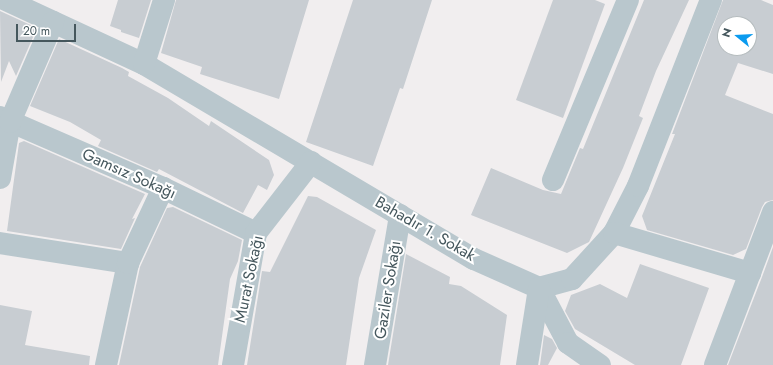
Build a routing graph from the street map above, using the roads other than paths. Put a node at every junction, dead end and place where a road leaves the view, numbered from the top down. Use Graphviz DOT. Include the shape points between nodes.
graph roads {
  1 [pos="6,0"];
  2 [pos="164,0"];
  3 [pos="628,0"];
  4 [pos="711,0"];
  5 [pos="53,22"];
  6 [pos="144,64"];
  7 [pos="5,119"];
  8 [pos="311,162"];
  9 [pos="0,178"];
  10 [pos="554,180"];
  11 [pos="163,188"];
  12 [pos="773,212"];
  13 [pos="400,215"];
  14 [pos="256,233"];
  15 [pos="614,233"];
  16 [pos="0,243"];
  17 [pos="128,263"];
  18 [pos="750,273"];
  19 [pos="539,288"];
  20 [pos="106,365"];
  21 [pos="233,365"];
  22 [pos="375,365"];
  23 [pos="526,365"];
  24 [pos="600,365"];
  25 [pos="715,365"];
  1 -- 5 [label="street, Bahadır 1. Sokak"];
  2 -- 6 [label="street"];
  3 -- 10 [label="street"];
  4 -- 15 [label="street" via="638,186"];
  5 -- 6 [label="street, Bahadır 1. Sokak"];
  5 -- 7 [label="street"];
  6 -- 8 [label="street, Bahadır 1. Sokak"];
  7 -- 9 [label="street"];
  7 -- 11 [label="street, Gamsız Sokağı"];
  8 -- 13 [label="street, Bahadır 1. Sokak"];
  8 -- 14 [label="street, Murat Sokağı"];
  11 -- 14 [label="street, Gamsız Sokağı"];
  11 -- 17 [label="street"];
  12 -- 18 [label="street"];
  13 -- 19 [label="street, Bahadır 1. Sokak" via="474,259"];
  13 -- 22 [label="street, Gaziler Sokağı"];
  14 -- 21 [label="street, Murat Sokağı"];
  15 -- 18 [label="street"];
  15 -- 19 [label="street" via="572,279"];
  16 -- 17 [label="street"];
  17 -- 20 [label="street"];
  18 -- 25 [label="street"];
  19 -- 23 [label="street"];
  19 -- 24 [label="street" via="568,343"];
}
